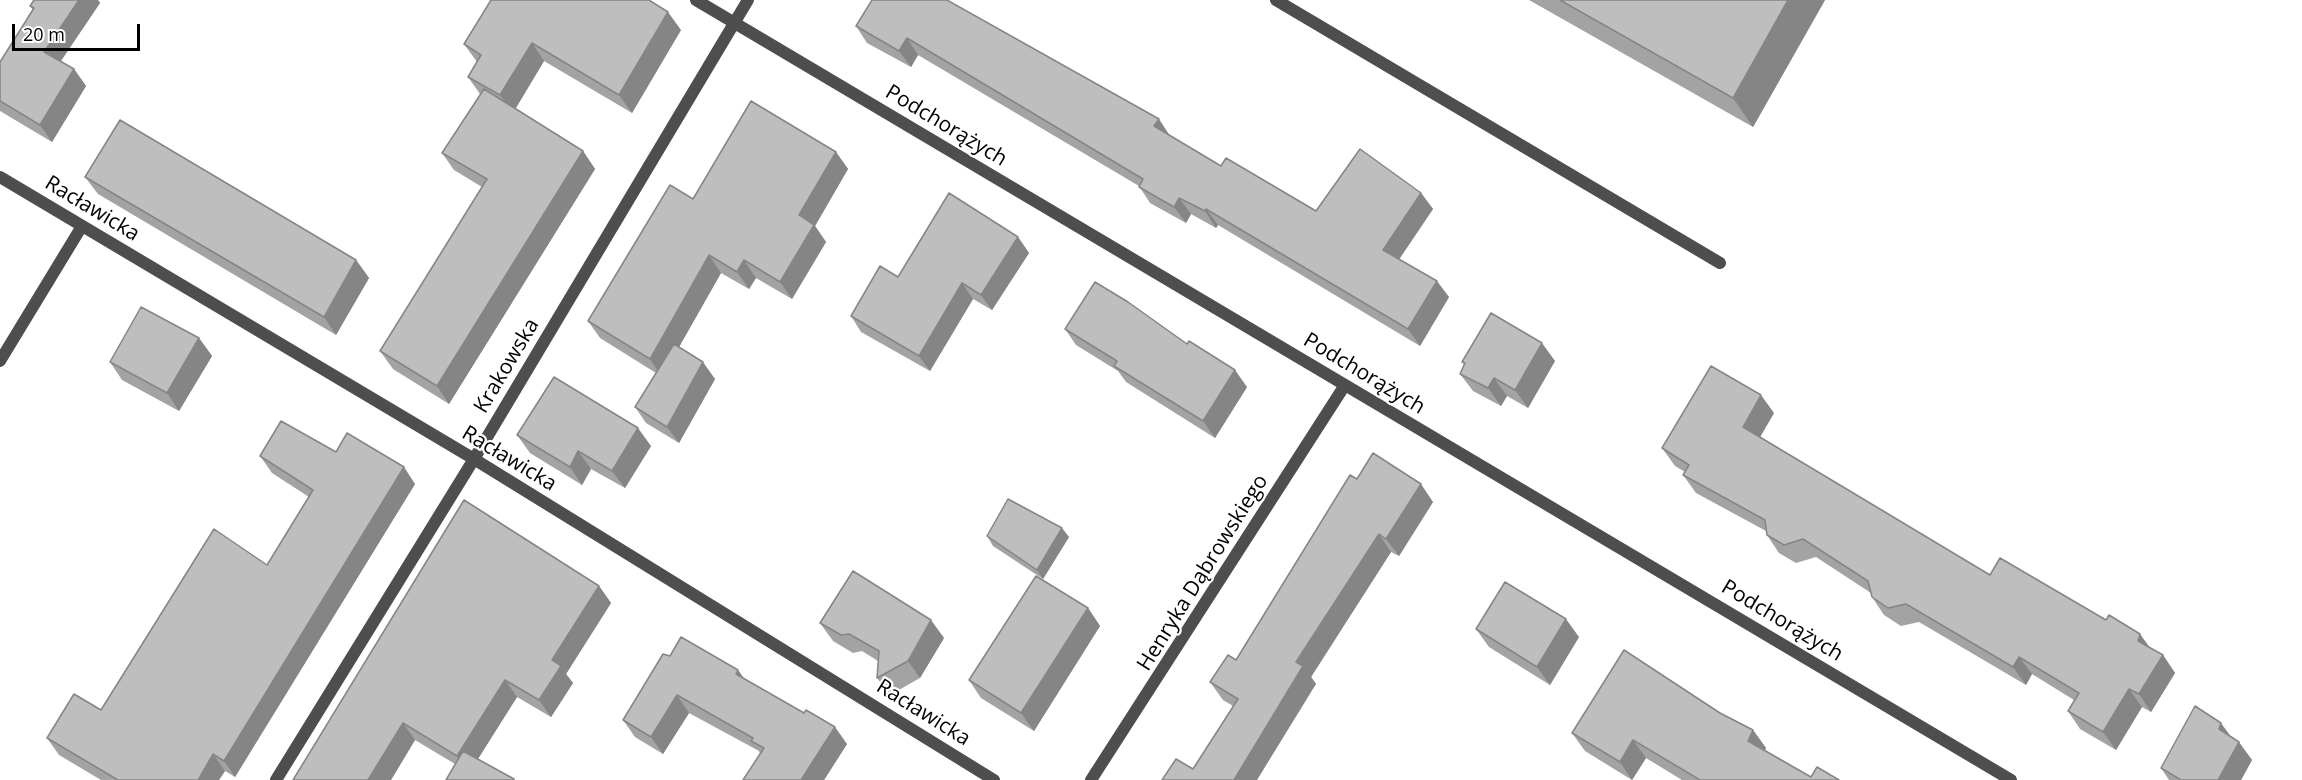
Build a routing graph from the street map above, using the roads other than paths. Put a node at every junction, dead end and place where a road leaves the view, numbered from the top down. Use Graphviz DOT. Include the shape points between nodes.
graph roads {
  1 [pos="696,0"];
  2 [pos="748,0"];
  3 [pos="1276,0"];
  4 [pos="734,23"];
  5 [pos="0,177"];
  6 [pos="82,226"];
  7 [pos="1720,263"];
  8 [pos="0,361"];
  9 [pos="1345,385"];
  10 [pos="474,459"];
  11 [pos="276,780"];
  12 [pos="994,780"];
  13 [pos="1091,780"];
  14 [pos="2011,780"];
  1 -- 4 [label="street, Podchorążych"];
  2 -- 4 [label="street, Krakowska"];
  3 -- 7 [label="street"];
  4 -- 9 [label="street, Podchorążych"];
  4 -- 10 [label="street, Krakowska"];
  5 -- 6 [label="street, Racławicka"];
  6 -- 8 [label="street"];
  6 -- 10 [label="street, Racławicka"];
  9 -- 13 [label="street, Henryka Dąbrowskiego"];
  9 -- 14 [label="street, Podchorążych"];
  10 -- 11 [label="street, Krakowska"];
  10 -- 12 [label="street, Racławicka"];
}
